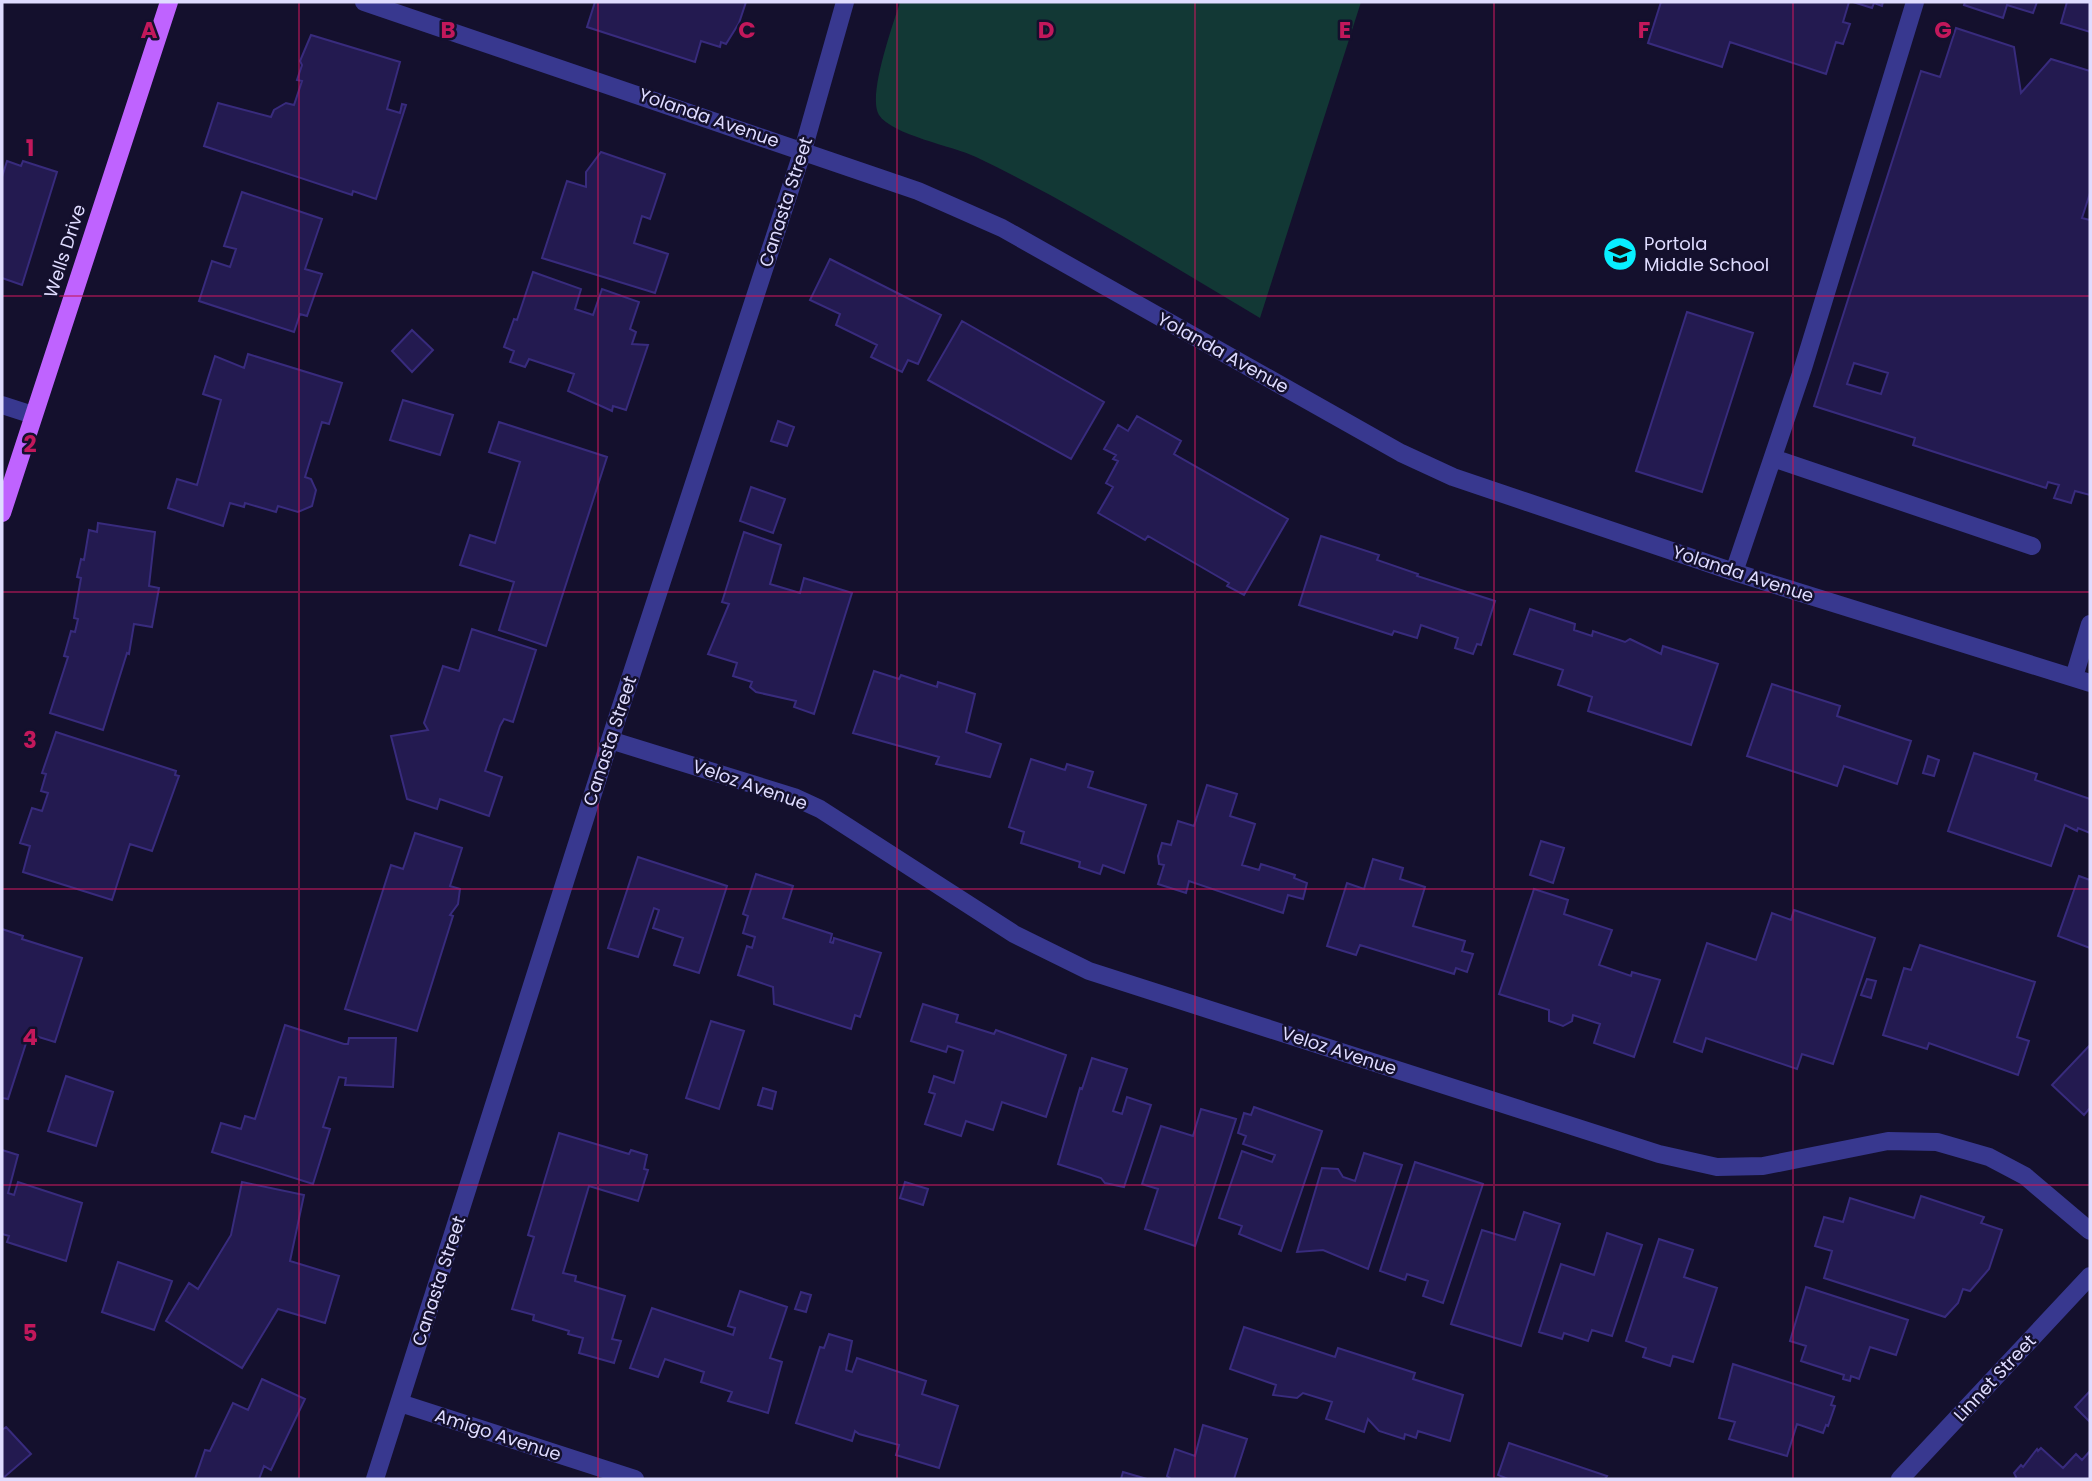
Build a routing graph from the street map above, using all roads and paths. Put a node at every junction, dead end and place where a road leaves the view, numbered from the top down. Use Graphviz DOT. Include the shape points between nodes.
graph roads {
  1 [pos="169,2"];
  2 [pos="364,2"];
  3 [pos="845,2"];
  4 [pos="1915,2"];
  5 [pos="803,150"];
  6 [pos="2,405"];
  7 [pos="33,415"];
  8 [pos="1773,458"];
  9 [pos="2,513"];
  10 [pos="2032,546"];
  11 [pos="1734,572"];
  12 [pos="2090,624"];
  13 [pos="2082,680"];
  14 [pos="610,740"];
  15 [pos="2090,1231"];
  16 [pos="2090,1276"];
  17 [pos="400,1403"];
  18 [pos="375,1479"];
  19 [pos="635,1479"];
  20 [pos="1900,1479"];
  1 -- 7 [label="main road, Wells Drive"];
  2 -- 5 [label="street, Yolanda Avenue"];
  3 -- 5 [label="street, Canasta Street"];
  4 -- 8 [label="street"];
  5 -- 11 [label="street, Yolanda Avenue" via="918,191 1002,228 1401,453 1453,477"];
  5 -- 14 [label="street, Canasta Street"];
  6 -- 7 [label="street"];
  7 -- 9 [label="main road, Wells Drive"];
  8 -- 10 [label="street"];
  8 -- 11 [label="street"];
  11 -- 13 [label="street, Yolanda Avenue"];
  12 -- 13 [label="street"];
  14 -- 15 [label="street, Veloz Avenue" via="820,809 1014,934 1089,971 1659,1154 1717,1167 1763,1166 1888,1141 1937,1142 1989,1157 2025,1176"];
  14 -- 17 [label="street, Canasta Street"];
  16 -- 20 [label="street, Linnet Street"];
  17 -- 18 [label="street, Canasta Street"];
  17 -- 19 [label="street, Amigo Avenue"];
}
